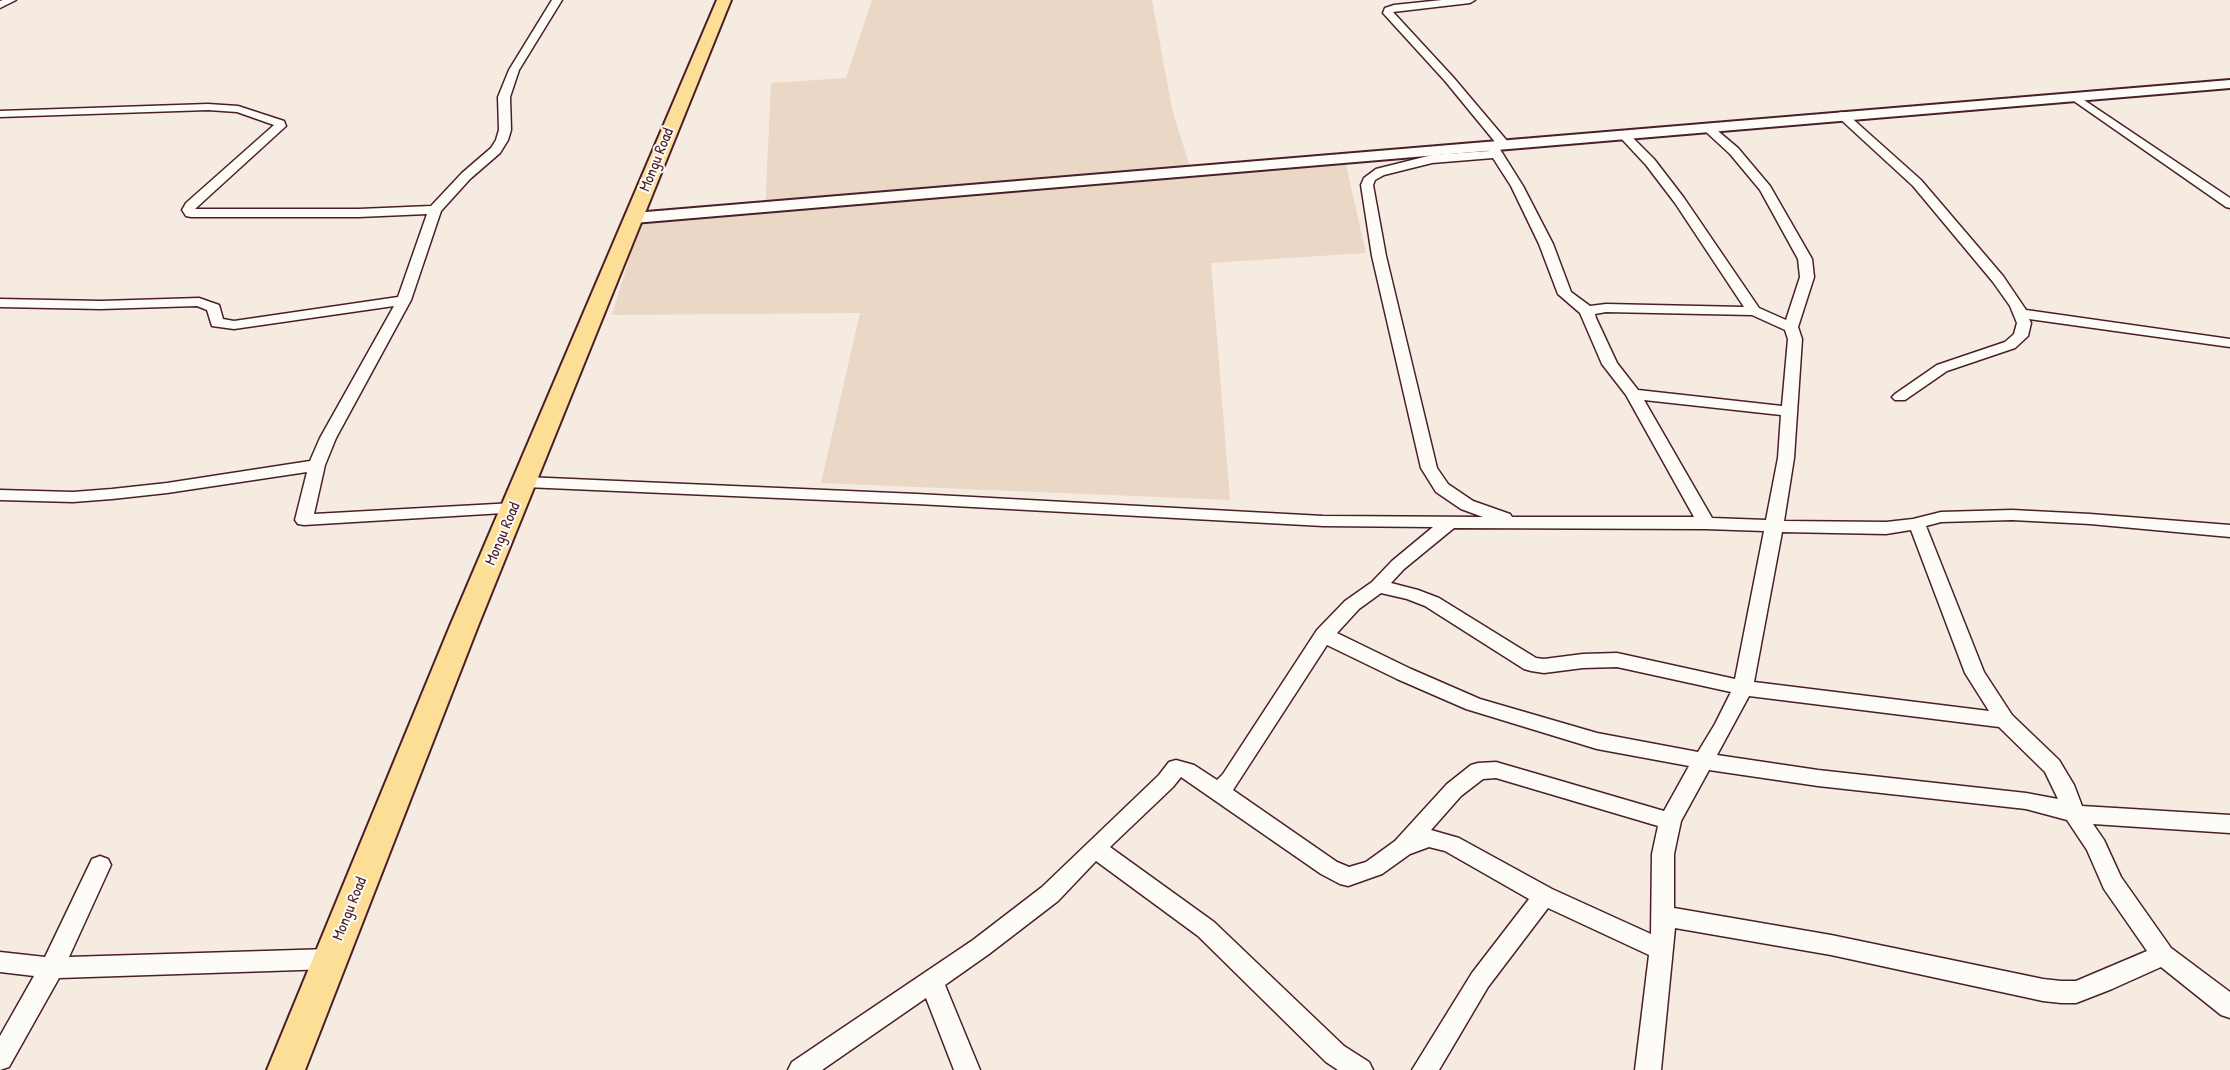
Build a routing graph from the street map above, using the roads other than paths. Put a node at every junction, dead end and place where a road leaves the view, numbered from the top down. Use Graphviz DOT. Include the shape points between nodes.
graph roads {
  1 [pos="10,0"];
  2 [pos="557,0"];
  3 [pos="724,0"];
  4 [pos="1470,0"];
  5 [pos="0,5"];
  6 [pos="2230,84"];
  7 [pos="2075,97"];
  8 [pos="0,114"];
  9 [pos="1842,115"];
  10 [pos="1708,128"];
  11 [pos="1624,135"];
  12 [pos="1498,148"];
  13 [pos="2230,204"];
  14 [pos="435,210"];
  15 [pos="634,218"];
  16 [pos="404,300"];
  17 [pos="0,303"];
  18 [pos="1587,311"];
  19 [pos="1754,311"];
  20 [pos="2020,313"];
  21 [pos="1791,327"];
  22 [pos="2230,343"];
  23 [pos="1634,394"];
  24 [pos="1900,397"];
  25 [pos="1788,411"];
  26 [pos="317,465"];
  27 [pos="525,482"];
  28 [pos="0,495"];
  29 [pos="514,508"];
  30 [pos="1450,522"];
  31 [pos="1517,523"];
  32 [pos="1706,523"];
  33 [pos="1917,524"];
  34 [pos="1774,526"];
  35 [pos="2230,531"];
  36 [pos="1378,586"];
  37 [pos="1324,635"];
  38 [pos="1743,688"];
  39 [pos="2005,720"];
  40 [pos="1702,761"];
  41 [pos="1218,791"];
  42 [pos="2075,814"];
  43 [pos="1670,821"];
  44 [pos="2230,824"];
  45 [pos="1094,848"];
  46 [pos="1402,848"];
  47 [pos="100,865"];
  48 [pos="1544,896"];
  49 [pos="1663,916"];
  50 [pos="1661,949"];
  51 [pos="2163,955"];
  52 [pos="330,960"];
  53 [pos="0,962"];
  54 [pos="52,968"];
  55 [pos="932,981"];
  56 [pos="2230,1007"];
  57 [pos="0,1059"];
  58 [pos="286,1070"];
  59 [pos="801,1070"];
  60 [pos="967,1070"];
  61 [pos="1360,1070"];
  62 [pos="1425,1070"];
  63 [pos="1648,1070"];
  1 -- 5 [label="street"];
  2 -- 14 [label="street" via="514,70 504,98 505,130 502,140 496,150 466,176"];
  3 -- 15 [label="main road, Mongu Road"];
  4 -- 12 [label="street" via="1394,8 1388,13 1493,129"];
  6 -- 7 [label="street"];
  7 -- 9 [label="street"];
  7 -- 13 [label="street"];
  8 -- 14 [label="street" via="208,107 238,109 280,123 280,126 190,206 188,210 191,213"];
  9 -- 10 [label="street"];
  9 -- 20 [label="street" via="1916,183 1998,279"];
  10 -- 11 [label="street"];
  10 -- 21 [label="street" via="1734,150 1766,189 1805,259 1807,277"];
  11 -- 12 [label="street"];
  11 -- 19 [label="street" via="1650,162 1680,202"];
  12 -- 15 [label="street"];
  12 -- 18 [label="street" via="1546,244 1565,294"];
  12 -- 31 [label="street" via="1380,172 1370,178 1368,191 1379,256 1429,468 1442,488 1467,504"];
  14 -- 16 [label="street"];
  15 -- 27 [label="main road, Mongu Road"];
  16 -- 17 [label="street" via="234,325 217,323 214,308 199,302 101,305"];
  16 -- 26 [label="street" via="328,438"];
  18 -- 19 [label="street" via="1606,308"];
  18 -- 23 [label="street" via="1610,364"];
  19 -- 21 [label="street"];
  20 -- 22 [label="street"];
  20 -- 24 [label="street" via="2024,323 2022,336 2010,344 1942,368"];
  21 -- 25 [label="street" via="1794,339"];
  23 -- 25 [label="street"];
  23 -- 32 [label="street"];
  25 -- 34 [label="street" via="1786,458"];
  26 -- 28 [label="street" via="112,494 73,497"];
  26 -- 29 [label="street" via="304,520"];
  27 -- 29 [label="main road, Mongu Road"];
  27 -- 30 [label="street" via="898,498 1323,522"];
  29 -- 52 [label="main road, Mongu Road"];
  30 -- 31 [label="street"];
  30 -- 36 [label="street"];
  31 -- 32 [label="street"];
  32 -- 34 [label="street"];
  33 -- 34 [label="street" via="1886,528"];
  33 -- 35 [label="street" via="1941,517 2012,516"];
  33 -- 39 [label="street" via="1975,674"];
  34 -- 38 [label="street"];
  36 -- 37 [label="street" via="1352,605"];
  36 -- 38 [label="street" via="1432,602 1531,664 1544,666 1617,660"];
  37 -- 40 [label="street" via="1473,704 1597,741"];
  37 -- 41 [label="street" via="1230,780"];
  38 -- 39 [label="street"];
  38 -- 40 [label="street" via="1724,727"];
  39 -- 42 [label="street" via="2052,766 2064,785"];
  40 -- 42 [label="street" via="1818,778 2026,801"];
  40 -- 43 [label="street"];
  41 -- 45 [label="street" via="1187,771 1176,768"];
  41 -- 46 [label="street" via="1328,868 1348,877 1374,868"];
  42 -- 44 [label="street"];
  42 -- 51 [label="street" via="2096,846 2112,882"];
  43 -- 46 [label="street" via="1496,770 1478,771 1454,790"];
  43 -- 49 [label="street" via="1663,854"];
  45 -- 55 [label="street" via="1050,894"];
  45 -- 61 [label="street" via="1206,930 1335,1054"];
  46 -- 48 [label="street" via="1428,838 1451,844"];
  47 -- 54 [label="street"];
  48 -- 50 [label="street"];
  48 -- 62 [label="street" via="1480,980"];
  49 -- 50 [label="street"];
  49 -- 51 [label="street" via="1831,945 2061,992 2076,992 2104,982"];
  50 -- 63 [label="street"];
  51 -- 56 [label="street"];
  52 -- 54 [label="street"];
  52 -- 58 [label="main road, Mongu Road"];
  53 -- 54 [label="street"];
  54 -- 57 [label="street"];
  55 -- 59 [label="street"];
  55 -- 60 [label="street"];
}
